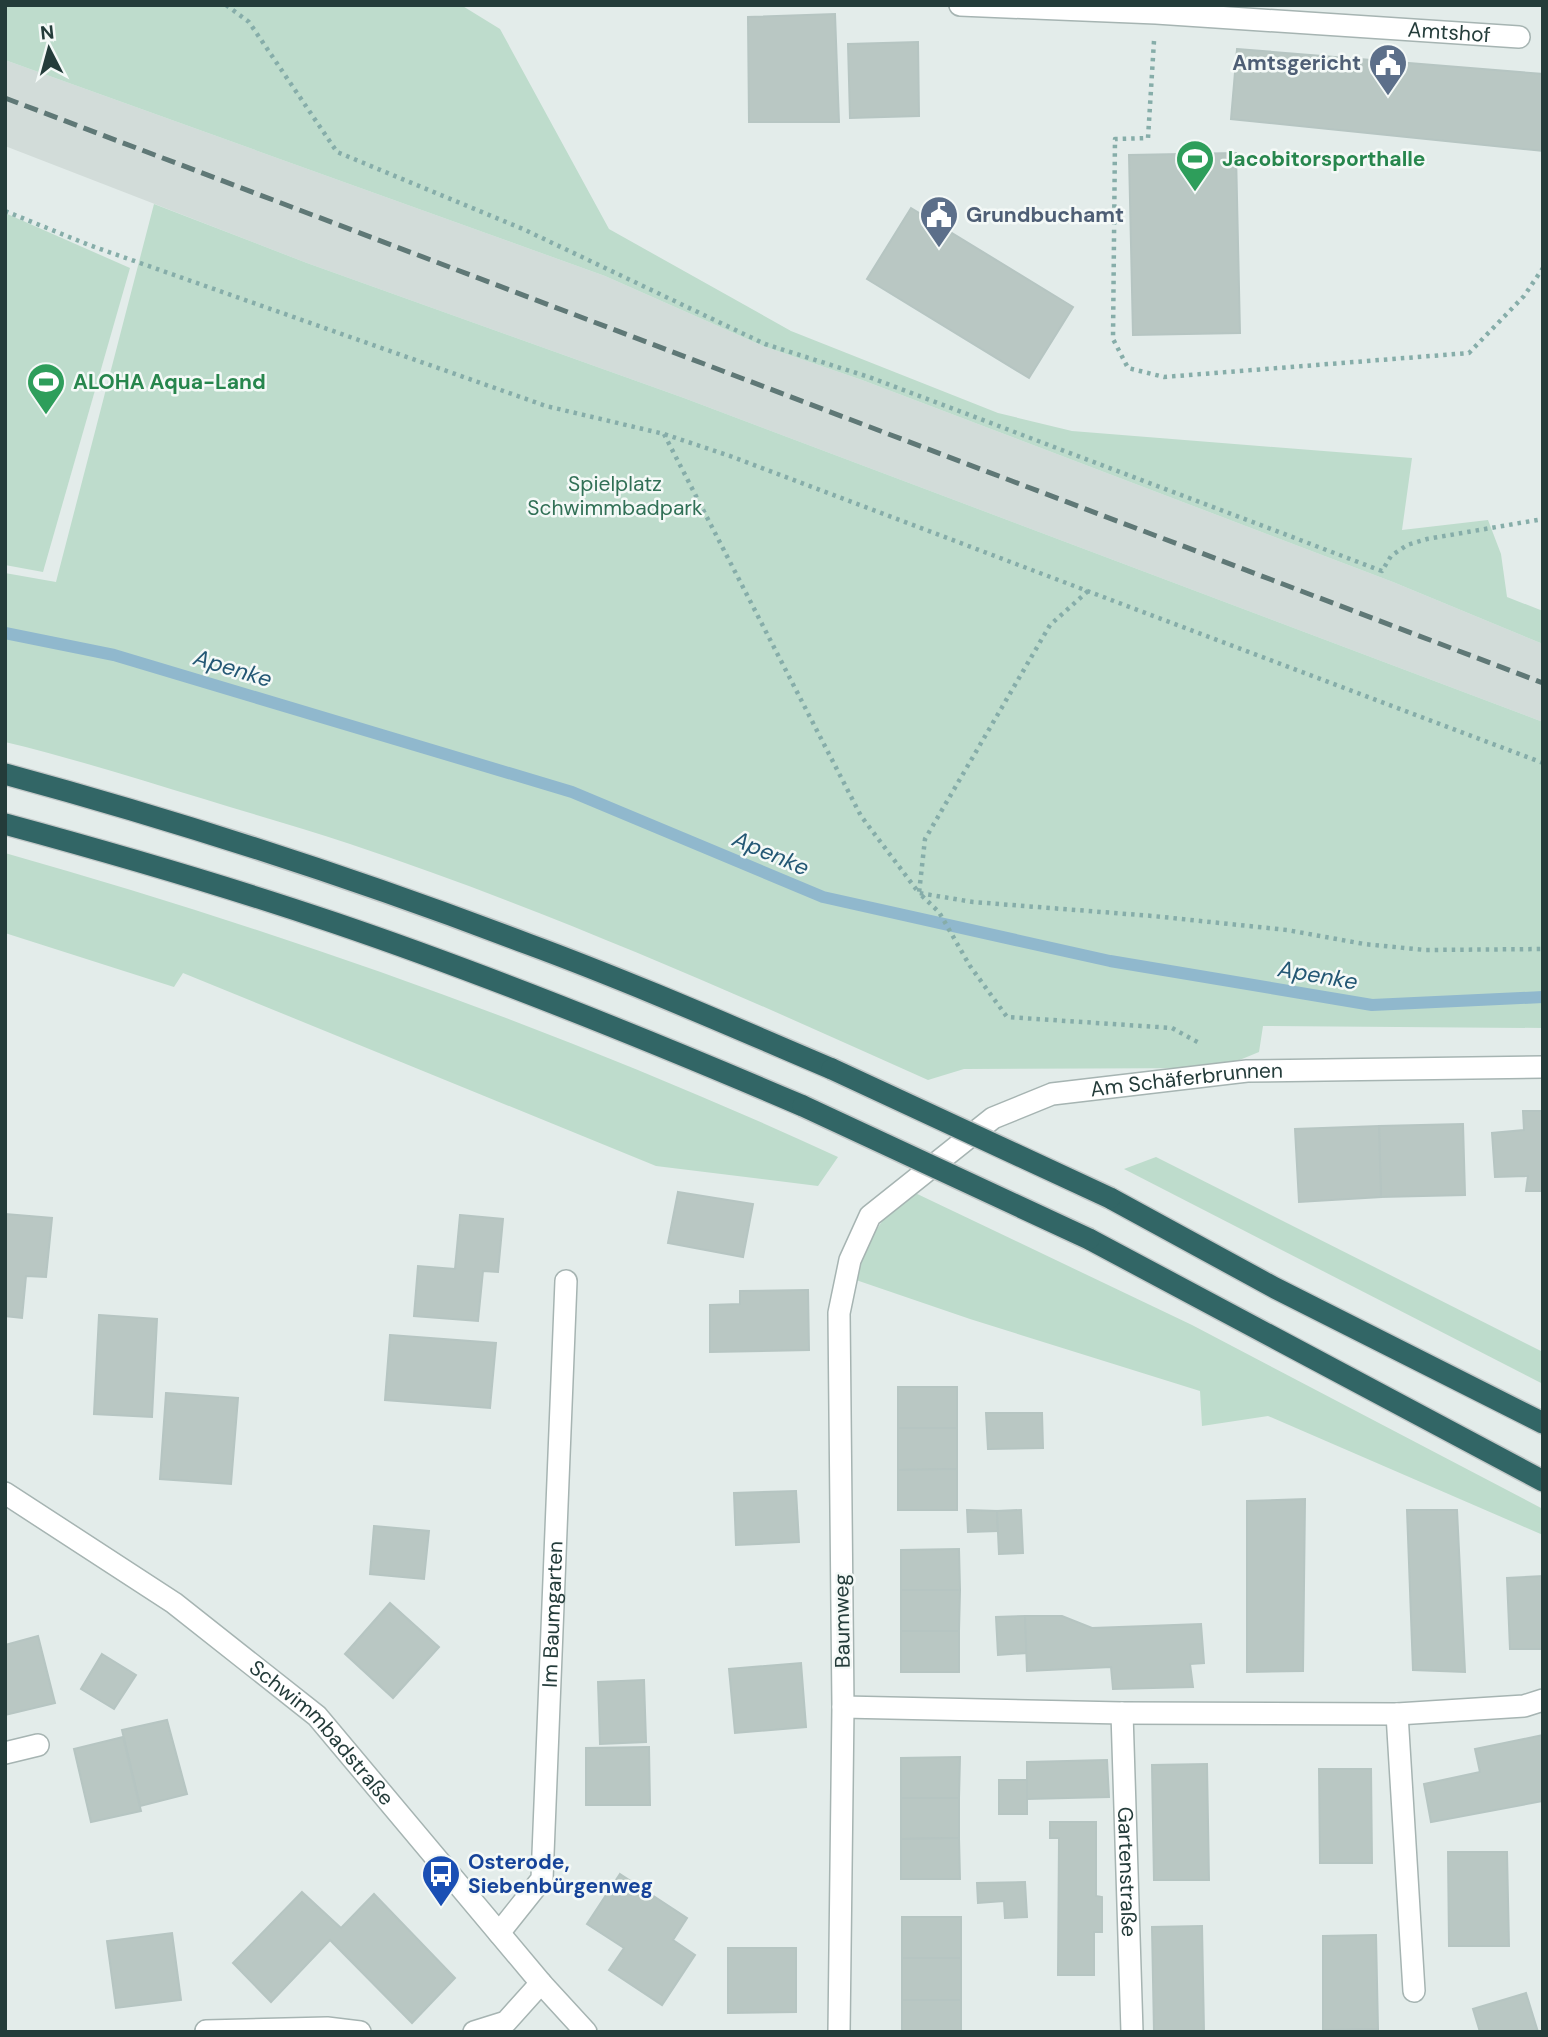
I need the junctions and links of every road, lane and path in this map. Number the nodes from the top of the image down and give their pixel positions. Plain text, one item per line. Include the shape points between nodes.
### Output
1 (226, 5) edge
2 (960, 5) edge
3 (1164, 10) edge
4 (1519, 37) dead end
5 (5, 211) edge
6 (1543, 268) edge
7 (664, 434) junction
8 (1543, 519) edge
9 (1088, 591) junction
10 (1543, 762) edge
11 (5, 774) edge
12 (5, 824) edge
13 (919, 893) junction
14 (1543, 949) edge
15 (1543, 1068) edge
16 (1247, 1071) junction
17 (870, 1216) joint
18 (566, 1281) dead end
19 (1543, 1423) edge
20 (1543, 1481) edge
21 (5, 1493) edge
22 (1543, 1700) edge
23 (844, 1707) junction
24 (1122, 1713) junction
25 (1397, 1714) junction
26 (38, 1745) dead end
27 (5, 1753) edge
28 (499, 1933) junction
29 (541, 1983) junction
30 (1414, 1991) dead end
31 (206, 2031) edge
32 (360, 2032) edge
33 (474, 2032) edge
34 (586, 2032) edge
35 (839, 2032) edge
36 (1132, 2032) edge

1 - 8 path via 249,22 337,152 536,235 765,344 869,377 1382,571 1391,556 1406,545
2 - 3 street, Amtshof
3 - 4 street, Amtshof
3 - 6 path via 1148,138 1115,139 1113,339 1128,368 1164,377 1469,353 1524,296
5 - 7 path via 89,245 546,406
7 - 9 path
7 - 13 path via 861,816
9 - 10 path
9 - 13 path via 1050,625 925,839
11 - 19 highway, bridge via 229,839 427,907 529,944 832,1069 1110,1198 1275,1288
12 - 20 highway, bridge via 162,867 333,922 561,1006 803,1105 1089,1239
13 - 14 path via 1273,929 1424,950
13 - 16 path via 939,912 1007,1017 1172,1028
15 - 16 street, Am Schäferbrunnen
16 - 17 street, Am Schäferbrunnen via 1052,1094 993,1118
17 - 23 street, Baumweg via 850,1260 839,1312
18 - 28 street, Im Baumgarten via 542,1879
21 - 28 street, Schwimmbadstraße via 174,1603 317,1716
22 - 25 street via 1524,1706
23 - 24 street
23 - 35 street, Baumweg
24 - 25 street
24 - 36 street, Gartenstraße
25 - 30 street
26 - 27 street
28 - 29 street, Schwimmbadstraße
29 - 33 street via 506,2022
29 - 34 street, Schwimmbadstraße
31 - 32 street via 327,2028

